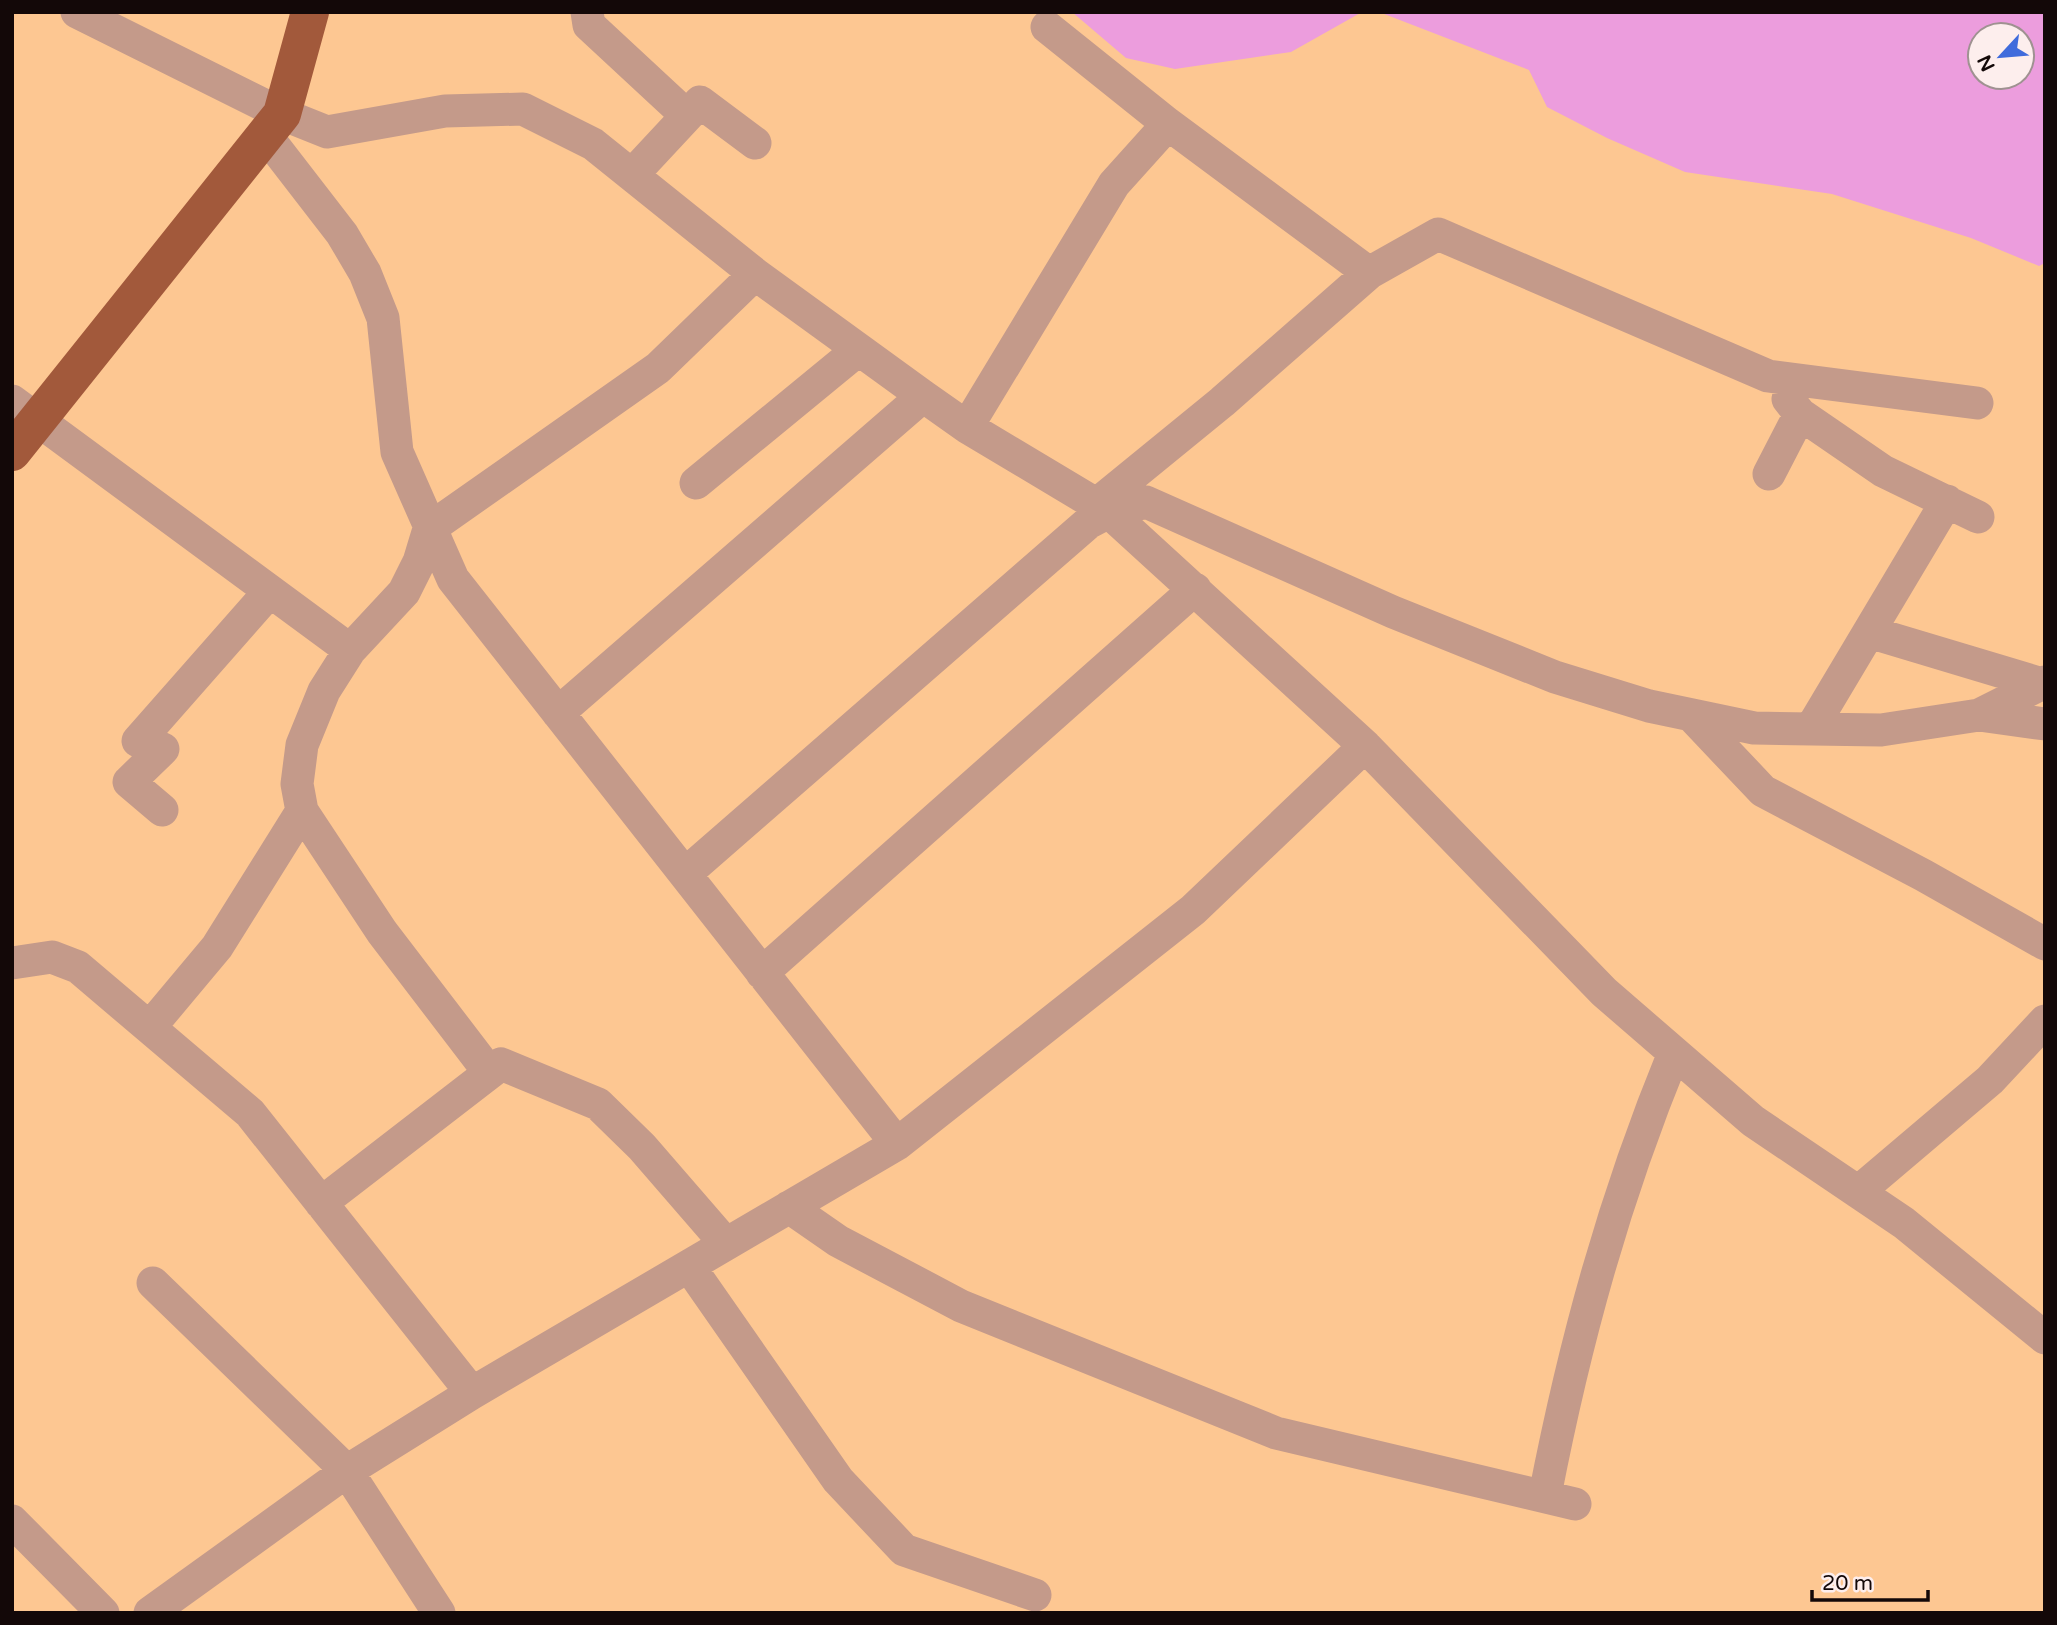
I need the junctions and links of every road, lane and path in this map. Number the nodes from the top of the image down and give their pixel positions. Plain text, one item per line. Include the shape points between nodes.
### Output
1 (77, 12) edge
2 (310, 12) edge
3 (587, 12) edge
4 (1047, 27) dead end
5 (686, 115) junction
6 (273, 124) junction
7 (1168, 124) junction
8 (755, 143) dead end
9 (632, 176) junction
10 (1369, 273) junction
11 (755, 274) junction
12 (858, 349) junction
13 (1768, 376) junction
14 (923, 396) junction
15 (1977, 402) dead end
16 (25, 411) edge
17 (1800, 414) junction
18 (967, 427) junction
19 (12, 452) edge
20 (1769, 474) dead end
21 (696, 484) dead end
22 (1947, 501) junction
23 (1103, 508) junction
24 (1978, 517) dead end
25 (429, 529) junction
26 (1195, 589) junction
27 (270, 590) junction
28 (1869, 632) junction
29 (351, 650) junction
30 (2043, 683) edge
31 (558, 713) junction
32 (1691, 715) junction
33 (1979, 715) junction
34 (2045, 724) edge
35 (1811, 729) junction
36 (1364, 746) junction
37 (162, 810) dead end
38 (302, 811) junction
39 (685, 874) junction
40 (2045, 944) edge
41 (12, 963) edge
42 (762, 973) junction
43 (2045, 1021) edge
44 (150, 1027) junction
45 (1674, 1053) junction
46 (489, 1072) junction
47 (897, 1144) junction
48 (1858, 1192) junction
49 (321, 1203) junction
50 (789, 1207) junction
51 (726, 1244) junction
52 (689, 1266) junction
53 (153, 1283) dead end
54 (2045, 1338) edge
55 (472, 1393) junction
56 (347, 1471) junction
57 (12, 1521) edge
58 (1035, 1595) dead end
59 (103, 1613) edge
60 (150, 1613) edge
61 (439, 1613) edge

1 - 6 street
2 - 6 main road
3 - 5 street via 589,25
4 - 7 street
5 - 8 street via 700,102
5 - 9 street
6 - 9 street via 327,132 445,111 523,109 593,144
6 - 16 main road via 241,167
6 - 25 street via 365,273 383,318 397,452
7 - 10 street
7 - 18 street via 1114,184
9 - 11 street
10 - 13 street via 1438,233
10 - 23 street
11 - 12 street
11 - 25 street via 658,368
12 - 14 street
12 - 21 street
13 - 15 street
13 - 17 street
14 - 18 street
14 - 31 street
16 - 19 main road
16 - 27 street
17 - 20 street
17 - 22 street via 1883,471
18 - 23 street
22 - 24 street
22 - 28 street
23 - 26 street
23 - 32 street via 1146,502 1393,612 1556,677
23 - 39 street
25 - 29 street via 404,592
25 - 31 street via 453,579
26 - 36 street
26 - 42 street
27 - 29 street
27 - 37 street via 138,741 163,749 129,782
28 - 30 street
28 - 35 street
29 - 38 street via 324,691 302,745 297,784
30 - 33 street
31 - 39 street
32 - 35 street via 1754,728
32 - 40 street via 1763,791
33 - 34 street
33 - 35 street via 1881,730
36 - 45 street via 1604,992
36 - 47 street via 1193,910
38 - 44 street via 217,947
38 - 46 street via 382,932
39 - 42 street
41 - 44 street via 52,957 79,967
42 - 47 street
43 - 48 street via 1990,1080
44 - 49 street via 250,1113
45 - 48 street via 1752,1121
45 - 50 street via 1638,1141 1567,1378 1560,1499 1276,1433 961,1306 838,1241
46 - 49 street
46 - 51 street via 501,1064 598,1104
47 - 50 street
48 - 54 street via 1904,1223
49 - 55 street
50 - 51 street
51 - 52 street
52 - 55 street
52 - 58 street via 838,1480 904,1550
53 - 56 street
55 - 56 street
56 - 60 street
56 - 61 street
57 - 59 street

